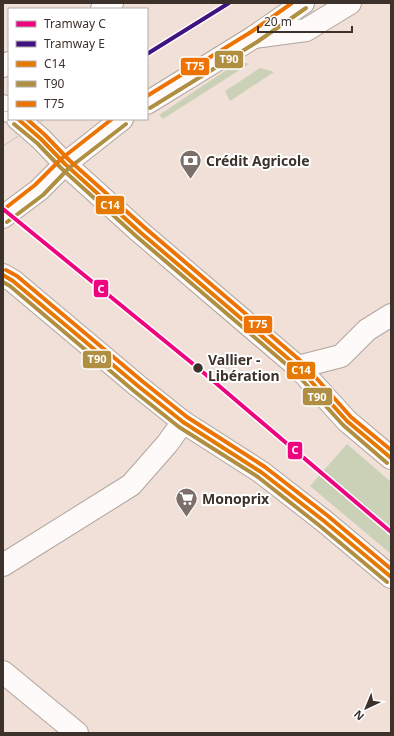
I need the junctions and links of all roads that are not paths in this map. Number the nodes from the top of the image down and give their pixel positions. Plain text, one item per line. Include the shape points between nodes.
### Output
1 (303, 3) edge
2 (350, 3) edge
3 (254, 37) junction
4 (148, 102) edge
5 (19, 120) edge
6 (121, 120) edge
7 (65, 164) junction
8 (3, 217) edge
9 (3, 275) edge
10 (391, 315) edge
11 (298, 367) junction
12 (182, 422) junction
13 (391, 458) edge
14 (3, 565) edge
15 (391, 577) edge
16 (3, 672) edge
17 (77, 733) edge

1 - 3 main road
2 - 3 main road via 306,30
3 - 4 main road
5 - 7 main road
6 - 7 main road
7 - 8 main road via 39,190
7 - 11 main road via 140,232
9 - 12 main road
10 - 11 main road via 367,330 341,356
11 - 13 main road via 347,421
12 - 14 main road via 167,444 131,485
12 - 15 main road via 262,472
16 - 17 main road

